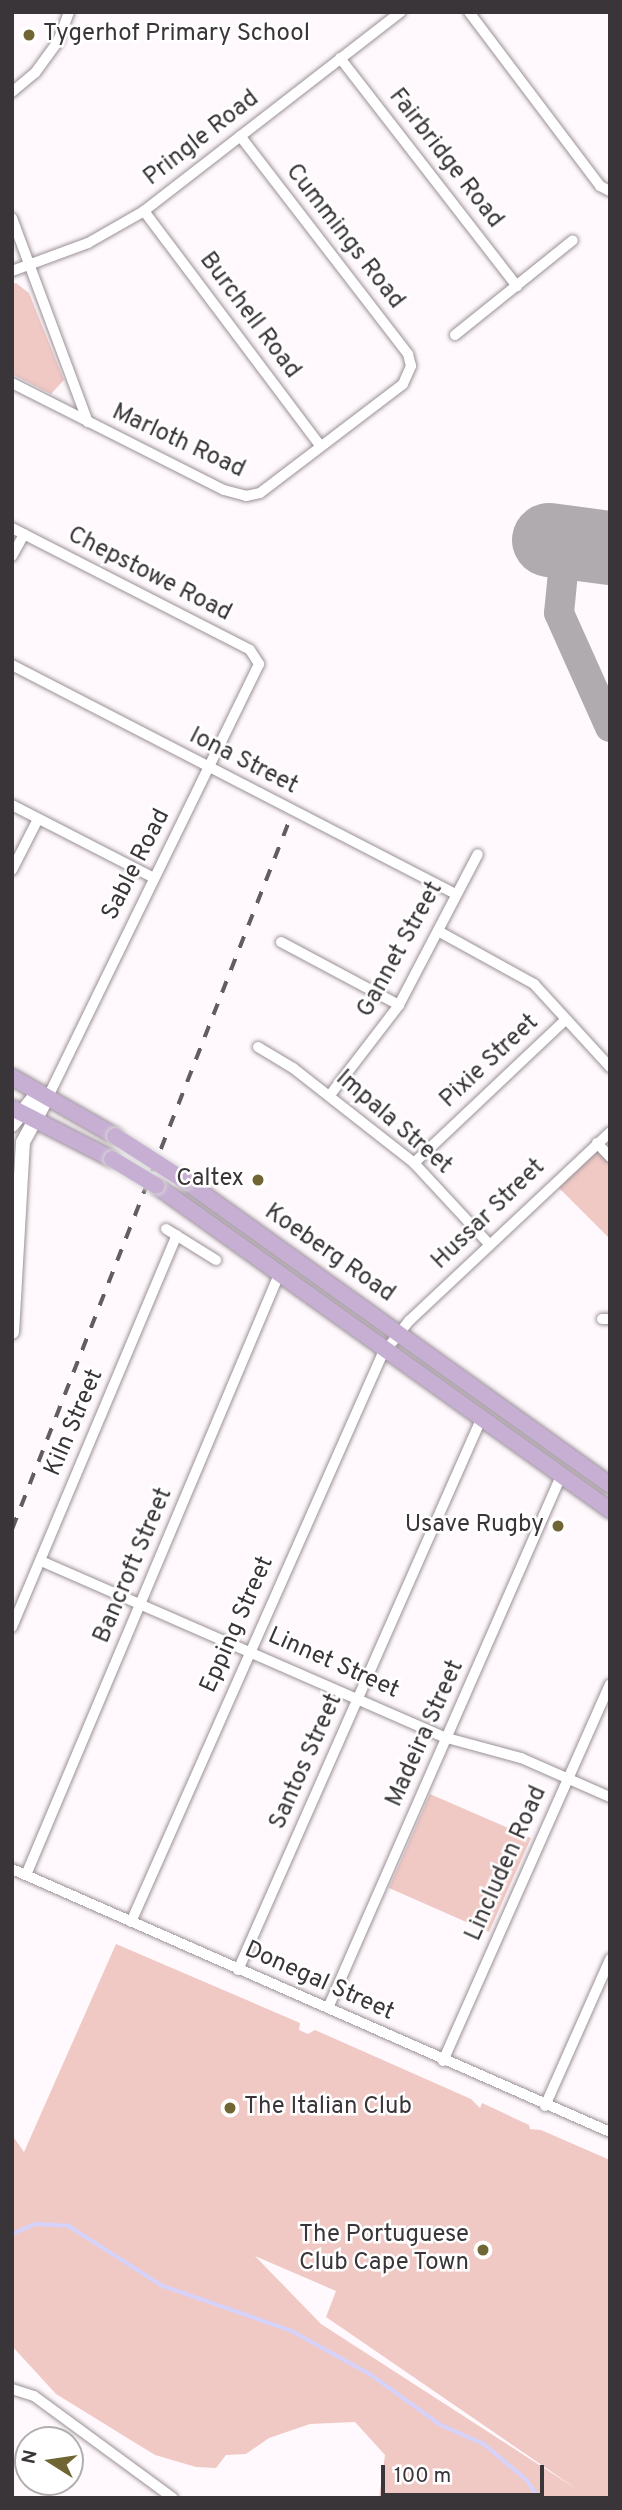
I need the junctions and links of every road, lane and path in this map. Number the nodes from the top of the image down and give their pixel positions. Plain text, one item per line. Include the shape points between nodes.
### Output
1 (69, 12) edge
2 (401, 12) edge
3 (469, 12) edge
4 (340, 58) junction
5 (12, 92) edge
6 (240, 136) junction
7 (610, 191) edge
8 (144, 211) junction
9 (12, 218) edge
10 (573, 240) dead end
11 (31, 266) junction
12 (12, 271) edge
13 (517, 286) junction
14 (455, 335) dead end
15 (411, 366) joint
16 (13, 384) edge
17 (88, 422) junction
18 (320, 445) junction
19 (12, 528) edge
20 (24, 534) junction
21 (12, 556) edge
22 (259, 664) joint
23 (12, 665) edge
24 (210, 768) junction
25 (12, 805) edge
26 (38, 819) junction
27 (478, 854) dead end
28 (12, 870) edge
29 (154, 878) junction
30 (456, 894) junction
31 (438, 931) junction
32 (281, 942) dead end
33 (399, 1005) junction
34 (565, 1020) junction
35 (258, 1047) dead end
36 (610, 1067) edge
37 (12, 1077) edge
38 (46, 1091) junction
39 (330, 1095) junction
40 (20, 1115) edge
41 (610, 1132) edge
42 (597, 1143) junction
43 (610, 1157) edge
44 (414, 1163) junction
45 (166, 1228) dead end
46 (177, 1235) junction
47 (489, 1244) junction
48 (216, 1259) dead end
49 (280, 1272) junction
50 (399, 1330) junction
51 (12, 1332) edge
52 (387, 1347) junction
53 (482, 1417) junction
54 (561, 1476) junction
55 (610, 1485) edge
56 (610, 1510) edge
57 (41, 1560) junction
58 (141, 1603) junction
59 (12, 1627) edge
60 (250, 1650) junction
61 (610, 1684) edge
62 (358, 1698) junction
63 (447, 1738) junction
64 (568, 1779) junction
65 (610, 1797) edge
66 (12, 1869) edge
67 (26, 1875) junction
68 (131, 1922) junction
69 (610, 1959) edge
70 (238, 1970) junction
71 (328, 2008) junction
72 (443, 2061) junction
73 (545, 2106) junction
74 (610, 2132) edge
75 (12, 2389) edge
76 (173, 2498) edge

1 - 5 street via 50,52 35,73
2 - 4 street, Pringle Road
3 - 7 street via 600,186
4 - 6 street, Pringle Road
4 - 13 street, Fairbridge Road
6 - 8 street, Pringle Road
6 - 15 street, Cummings Road via 403,347
8 - 11 street, Pringle Road via 112,232
8 - 18 street, Burchell Road
9 - 11 street
10 - 13 street
11 - 12 street, Pringle Road
11 - 17 street
13 - 14 street
15 - 18 street, Marloth Road via 403,384
16 - 17 street, Marloth Road
17 - 18 street, Marloth Road via 223,490 246,496 260,493
19 - 20 street, Chepstowe Road
20 - 21 street
20 - 22 street, Chepstowe Road via 250,650
22 - 24 street, Sable Road
23 - 24 street, Iona Street
24 - 29 street, Sable Road
24 - 30 street, Iona Street
25 - 26 street
26 - 28 street
26 - 29 street
27 - 30 street, Gannet Street
29 - 38 street, Sable Road
30 - 31 street, Gannet Street
31 - 33 street, Gannet Street
31 - 34 street via 517,971
32 - 33 street
33 - 39 street, Gannet Street
34 - 36 street
34 - 44 street, Pixie Street
35 - 39 street, Impala Street
37 - 38 main road, Koeberg Road
38 - 40 main road
38 - 50 main road, Koeberg Road, bridge
39 - 44 street, Impala Street
40 - 49 main road, Koeberg Road, bridge via 112,1158
40 - 51 main road via 24,1139
41 - 42 street, Hussar Street
42 - 43 street
42 - 47 street, Hussar Street
44 - 47 street, Impala Street
45 - 46 street
46 - 48 street
46 - 57 street, Kiln Street
47 - 50 street, Hussar Street
49 - 52 main road, Koeberg Road
49 - 58 street, Bancroft Street
50 - 52 street, Hussar Street
50 - 55 main road, Koeberg Road
52 - 53 main road, Koeberg Road
52 - 60 street, Epping Street
53 - 54 main road, Koeberg Road
53 - 62 street, Santos Street
54 - 56 main road, Koeberg Road
54 - 63 street, Madeira Street
57 - 58 street, Linnet Street
57 - 59 street, Kiln Street
58 - 60 street, Linnet Street
58 - 67 street, Bancroft Street
60 - 62 street, Linnet Street
60 - 68 street, Epping Street
61 - 64 street, Lincluden Road
62 - 63 street, Linnet Street
62 - 70 street, Santos Street
63 - 64 street, Linnet Street via 521,1758
63 - 71 street, Madeira Street
64 - 65 street, Linnet Street
64 - 72 street, Lincluden Road
66 - 67 street, Donegal Street
67 - 68 street, Donegal Street
68 - 70 street, Donegal Street
69 - 73 street
70 - 71 street, Donegal Street
71 - 72 street, Donegal Street
72 - 73 street, Donegal Street
73 - 74 street, Donegal Street
75 - 76 street via 34,2396

